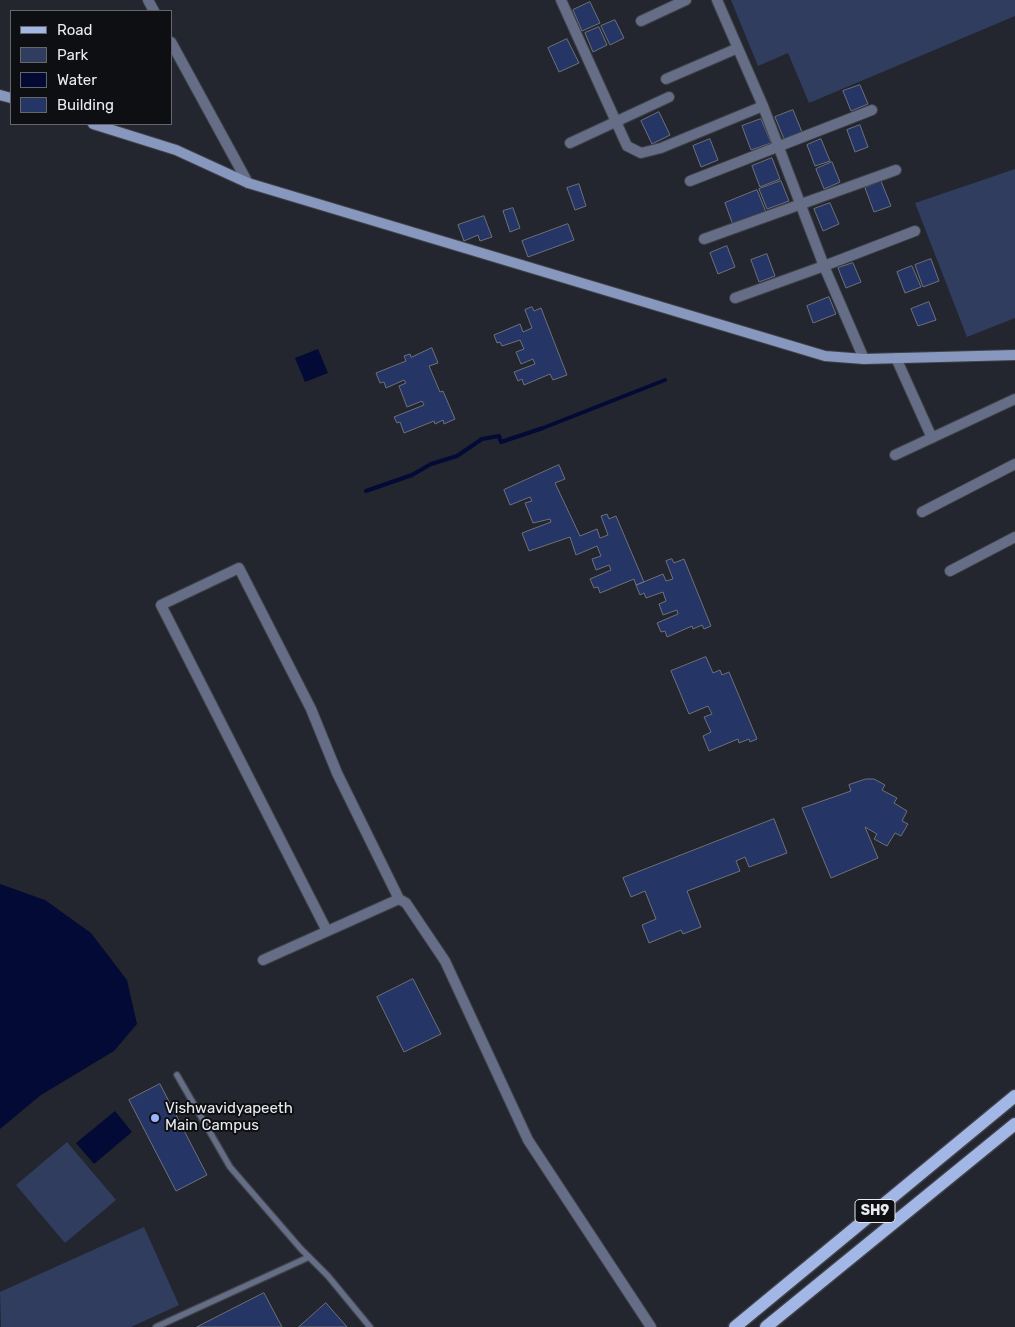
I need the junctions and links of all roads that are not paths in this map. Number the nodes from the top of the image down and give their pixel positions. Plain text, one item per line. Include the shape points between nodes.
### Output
1 (561, 0) edge
2 (686, 0) edge
3 (717, 0) edge
4 (641, 21) dead end
5 (172, 44) edge
6 (738, 48) junction
7 (666, 79) dead end
8 (669, 97) dead end
9 (763, 106) junction
10 (872, 110) dead end
11 (615, 122) junction
12 (96, 125) edge
13 (570, 143) dead end
14 (779, 147) junction
15 (896, 170) dead end
16 (690, 181) dead end
17 (248, 183) junction
18 (801, 204) junction
19 (915, 231) dead end
20 (704, 239) dead end
21 (824, 266) junction
22 (735, 298) dead end
23 (1015, 355) edge
24 (896, 358) junction
25 (864, 359) junction
26 (1015, 399) edge
27 (932, 438) junction
28 (895, 455) dead end
29 (1015, 464) edge
30 (922, 512) dead end
31 (1015, 537) edge
32 (950, 571) dead end
33 (399, 899) junction
34 (327, 931) junction
35 (263, 960) dead end
36 (177, 1075) dead end
37 (1015, 1096) edge
38 (1015, 1124) edge
39 (309, 1257) junction
40 (740, 1325) edge
41 (156, 1327) edge
42 (370, 1327) edge
43 (650, 1327) edge
44 (766, 1327) edge

1 - 11 street
2 - 4 street
3 - 6 street
5 - 17 street
6 - 7 street
6 - 9 street
8 - 11 street
9 - 11 street via 661,148 641,153 627,146
9 - 14 street
10 - 14 street
11 - 13 street
12 - 17 main road via 176,150
14 - 16 street
14 - 18 street
15 - 18 street
17 - 25 main road via 825,356
18 - 20 street
18 - 21 street
19 - 21 street
21 - 22 street
21 - 25 street
23 - 24 main road
24 - 25 main road
24 - 27 street
26 - 27 street
27 - 28 street
29 - 30 street
31 - 32 street
33 - 34 street
33 - 34 street via 337,773 311,709 239,568 161,605
33 - 43 street via 406,903 444,961 528,1140
34 - 35 street
36 - 39 lane via 230,1167
37 - 40 main road, SH9
38 - 44 main road, SH9
39 - 41 lane
39 - 42 lane

